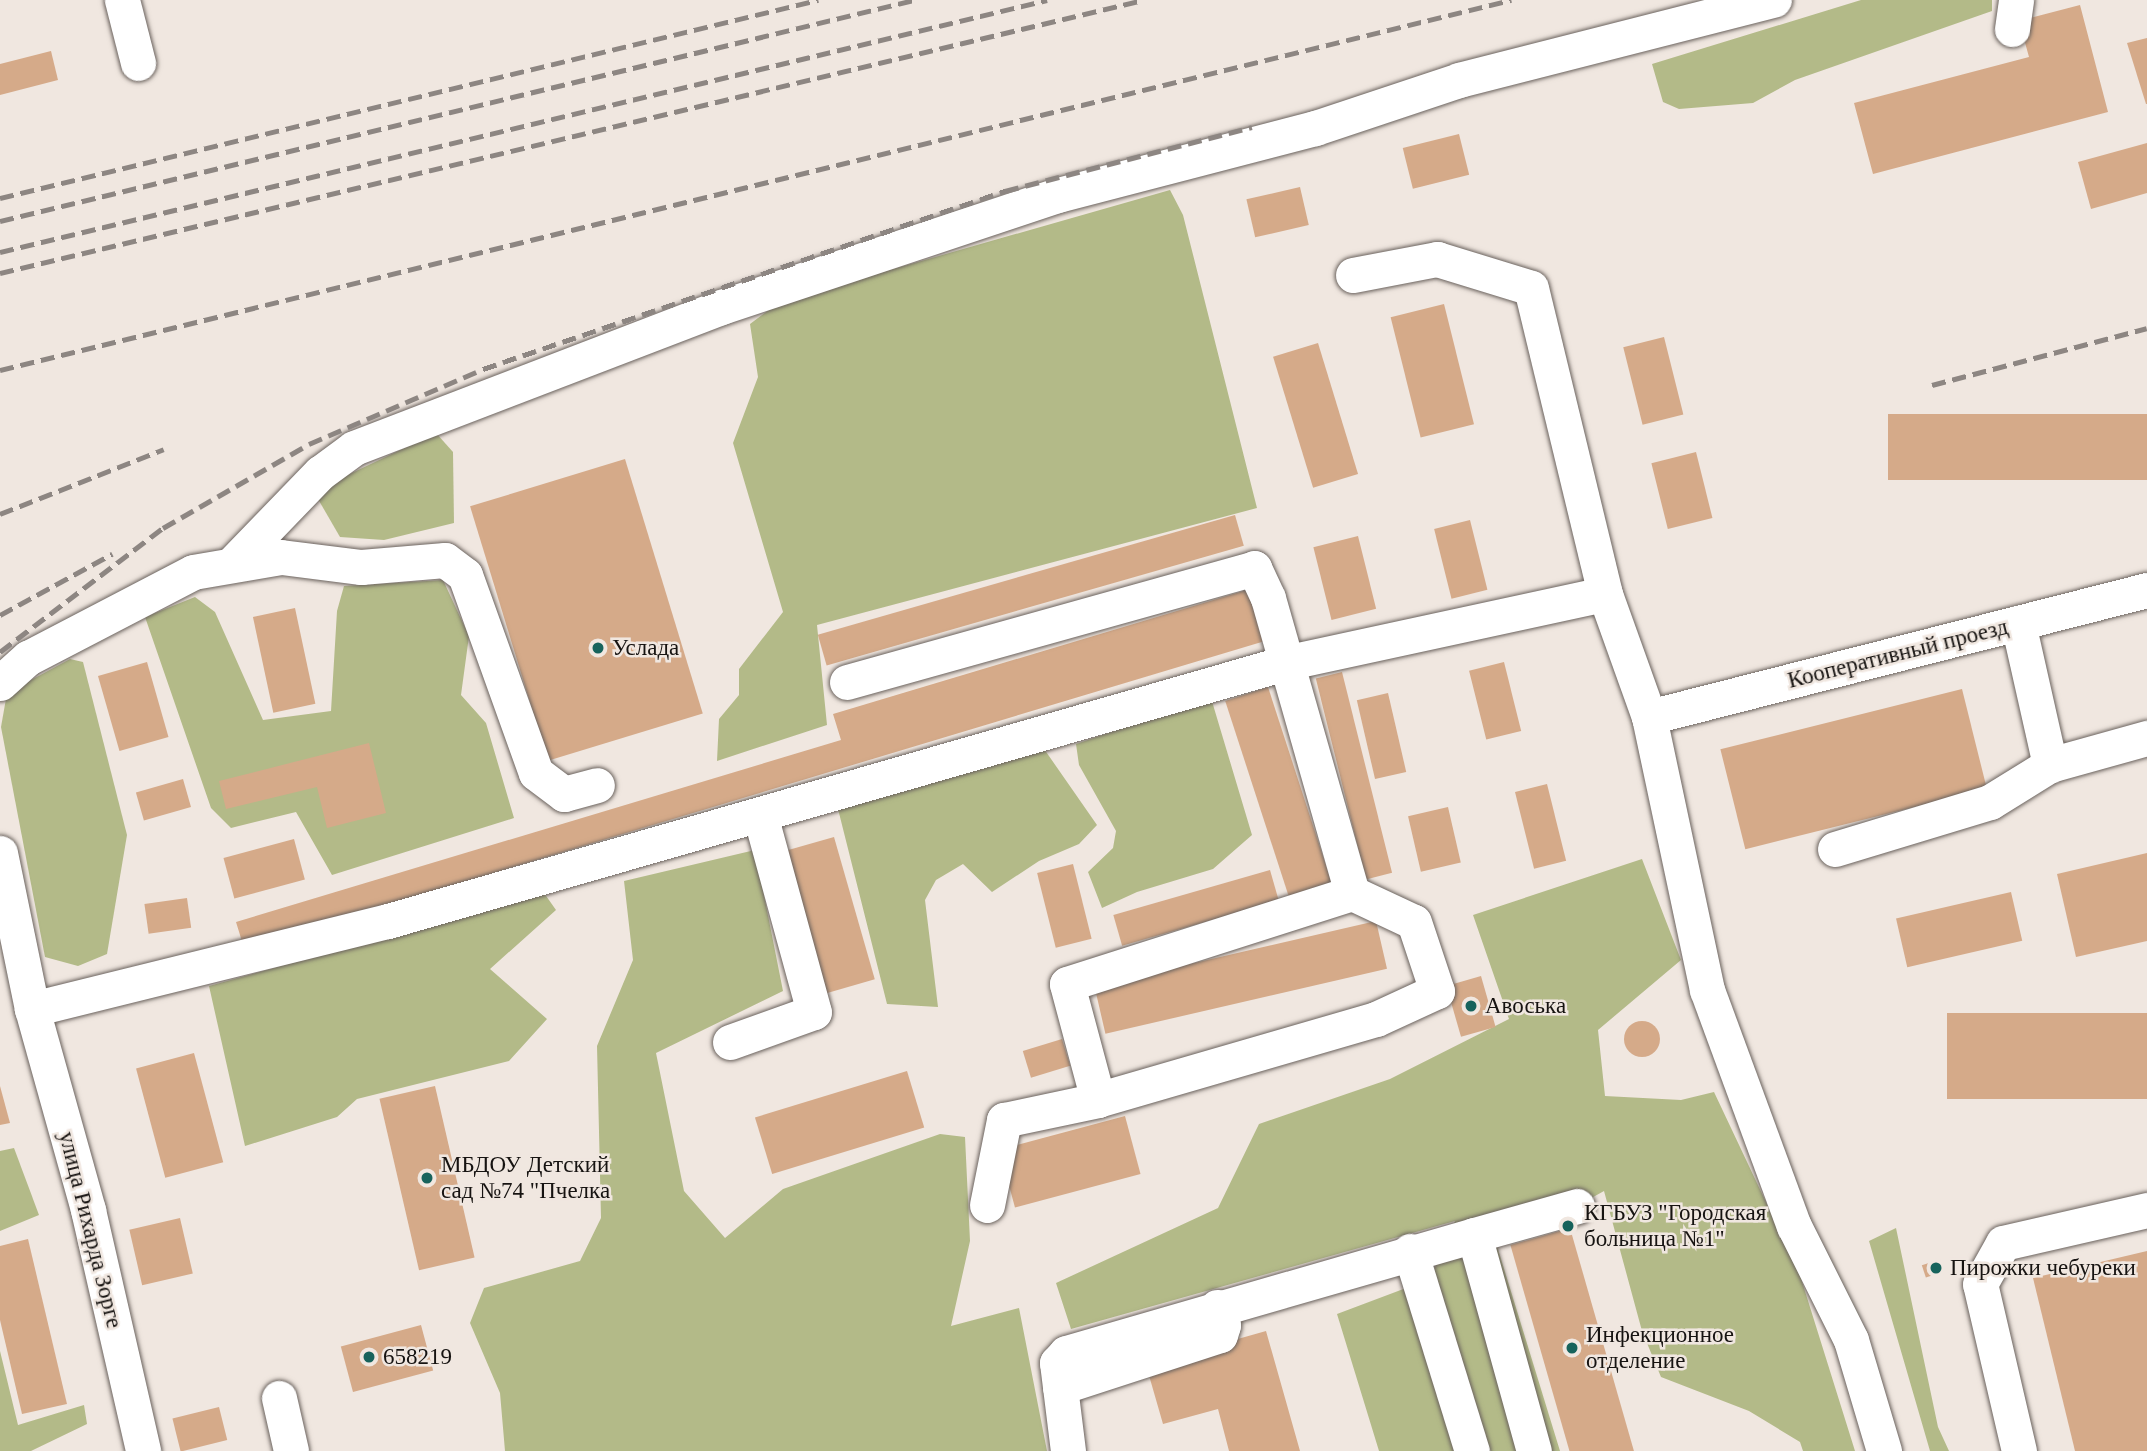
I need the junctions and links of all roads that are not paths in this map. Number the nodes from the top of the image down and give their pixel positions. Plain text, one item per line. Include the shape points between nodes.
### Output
1 (122, 0) edge
2 (1774, 0) edge
3 (138, 64) dead end
4 (1353, 275) dead end
5 (232, 564) junction
6 (2147, 590) edge
7 (1605, 594) junction
8 (2018, 624) junction
9 (1285, 663) junction
10 (847, 682) dead end
11 (0, 683) edge
12 (1649, 718) junction
13 (2147, 738) edge
14 (2050, 765) junction
15 (597, 785) dead end
16 (760, 814) junction
17 (1835, 849) dead end
18 (0, 853) edge
19 (1352, 893) junction
20 (33, 1009) junction
21 (730, 1042) dead end
22 (1098, 1100) junction
23 (987, 1205) dead end
24 (1577, 1206) dead end
25 (2147, 1210) edge
26 (1474, 1235) junction
27 (1410, 1251) junction
28 (279, 1398) dead end
29 (144, 1451) edge
30 (291, 1451) edge
31 (1068, 1451) edge
32 (1472, 1451) edge
33 (1534, 1451) edge
34 (1884, 1451) edge
35 (2019, 1451) edge

1 - 3 street
2 - 5 street via 1459,80 1315,128 1058,195 721,307 354,448 320,473
4 - 7 street via 1437,259 1531,288
5 - 11 street via 193,572 28,658
5 - 15 street via 281,557 361,567 445,560 465,575 536,773 564,794
6 - 8 street, Кооперативный проезд
7 - 9 street
7 - 12 street
8 - 12 street, Кооперативный проезд
8 - 14 street
9 - 10 street via 1268,598 1254,568
9 - 16 street
9 - 19 street
12 - 34 street via 1707,990 1794,1226 1852,1340
13 - 14 street
14 - 17 street via 1990,803
16 - 20 street via 388,921
16 - 21 street via 814,1013
18 - 20 street, улица Рихарда Зорге
19 - 22 street via 1067,984
19 - 22 street via 1414,922 1437,991 1376,1019
20 - 29 street, улица Рихарда Зорге via 88,1210
22 - 23 street via 1004,1120
24 - 26 street
25 - 35 street via 2003,1243 1980,1284
26 - 27 street
26 - 33 street
27 - 31 street via 1066,1353 1057,1363
27 - 32 street
28 - 30 street

